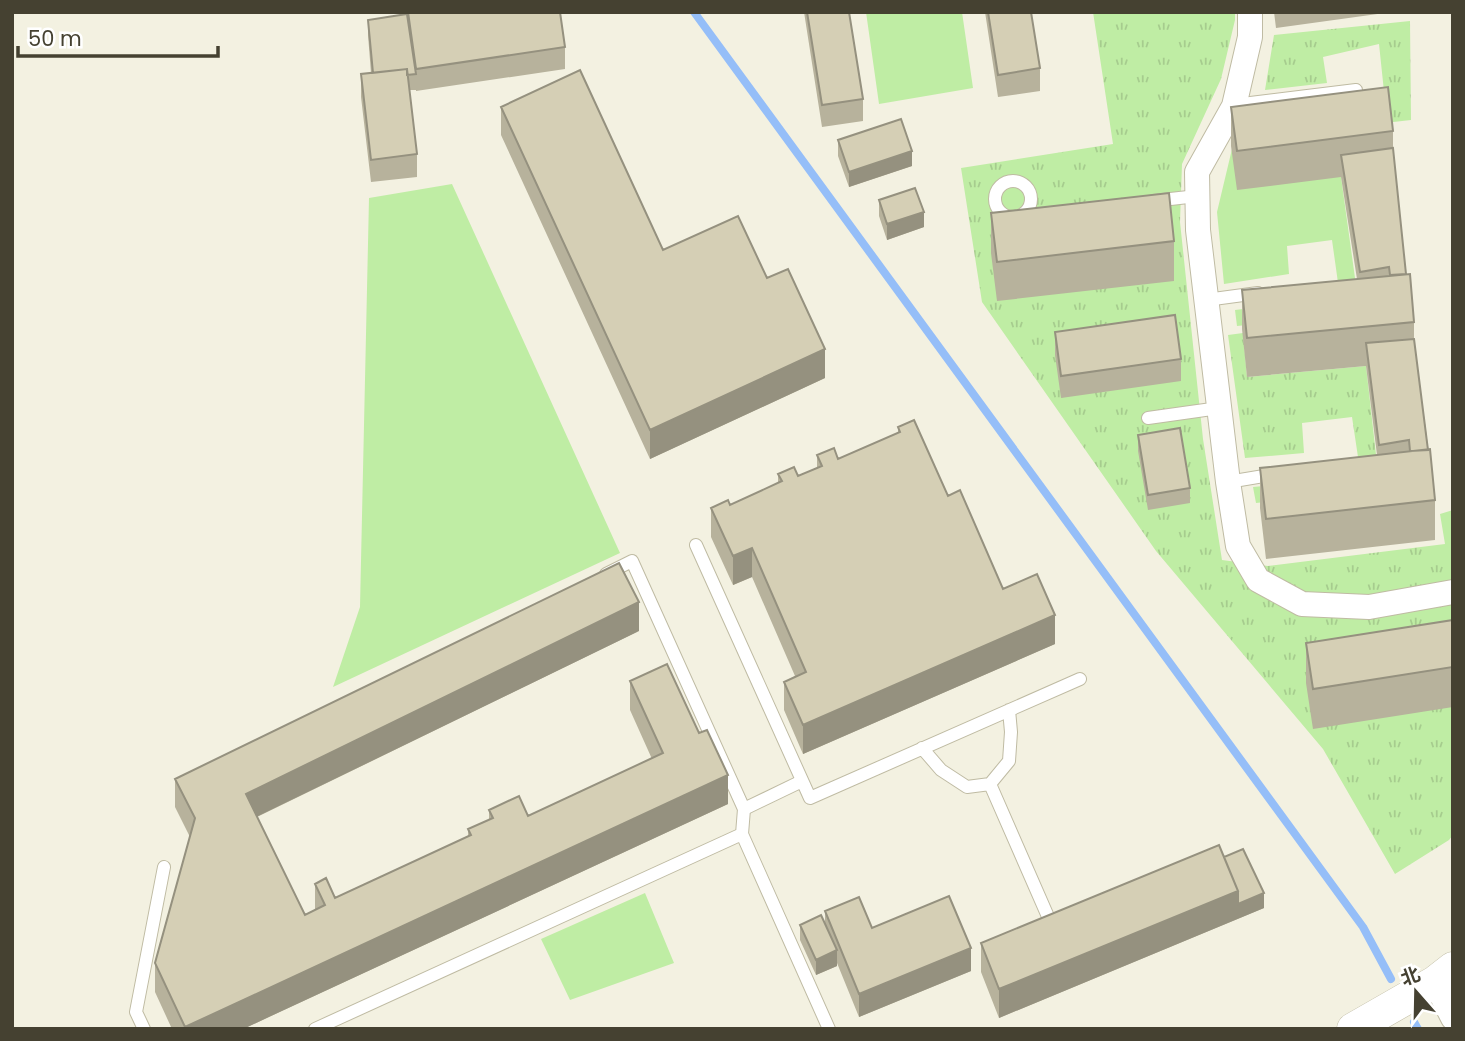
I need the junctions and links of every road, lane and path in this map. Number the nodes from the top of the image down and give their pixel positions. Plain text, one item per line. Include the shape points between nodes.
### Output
1 (1250, 12) edge
2 (1356, 90) edge
3 (1234, 105) junction
4 (1197, 196) junction
5 (1142, 202) edge
6 (1046, 214) edge
7 (1018, 217) edge
8 (1273, 291) edge
9 (1206, 300) junction
10 (1219, 408) junction
11 (1148, 418) dead end
12 (1291, 471) edge
13 (1228, 482) junction
14 (696, 545) dead end
15 (595, 579) edge
16 (1453, 592) edge
17 (1080, 679) dead end
18 (1009, 710) junction
19 (922, 748) junction
20 (802, 781) junction
21 (990, 784) junction
22 (744, 809) junction
23 (743, 834) junction
24 (163, 867) dead end
25 (1053, 928) edge
26 (1444, 975) edge
27 (1453, 1018) edge
28 (1369, 1025) edge
29 (144, 1029) edge
30 (315, 1029) edge
31 (829, 1029) edge

1 - 3 street via 1250,37
2 - 3 lane
3 - 4 street via 1197,172
4 - 5 lane
4 - 9 street
6 - 7 lane
8 - 9 lane
9 - 10 street
10 - 11 lane
10 - 13 street
12 - 13 lane
13 - 16 street via 1238,545 1258,580 1302,604 1369,607
14 - 20 lane
15 - 22 lane via 632,561
17 - 18 lane
18 - 19 lane
18 - 21 lane via 1009,761
19 - 20 lane via 810,798
19 - 21 lane via 941,770 967,787
20 - 22 lane
21 - 25 lane
22 - 23 lane
23 - 30 lane
23 - 31 lane
24 - 29 lane via 136,1012
26 - 27 street
26 - 28 street

